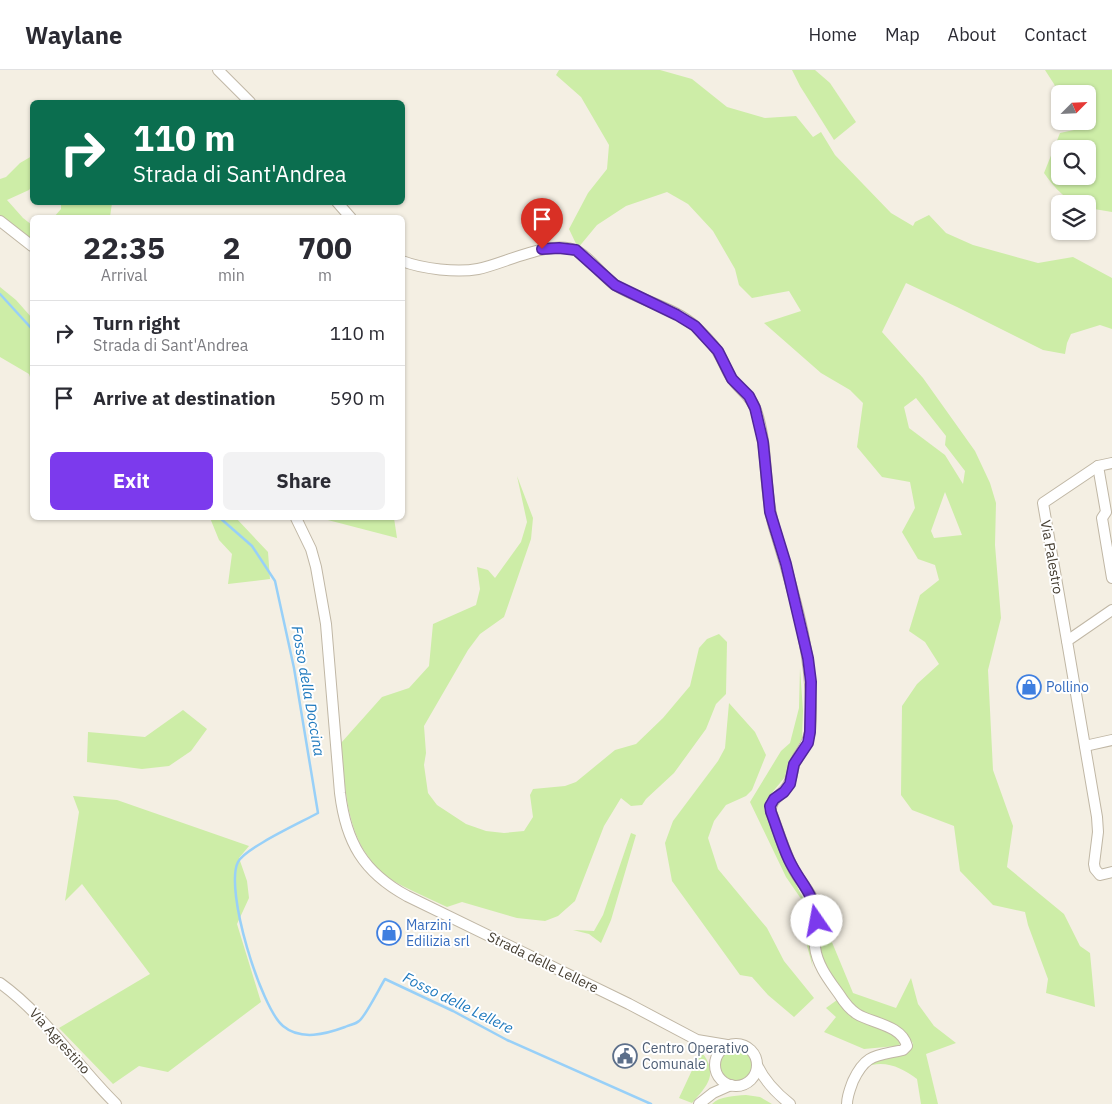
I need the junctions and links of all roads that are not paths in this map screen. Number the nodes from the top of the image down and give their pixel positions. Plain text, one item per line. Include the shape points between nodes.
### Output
1 (218, 70) edge
2 (248, 100) edge
3 (340, 205) edge
4 (349, 215) edge
5 (0, 221) edge
6 (30, 244) edge
7 (405, 262) edge
8 (1112, 463) edge
9 (1098, 466) junction
10 (1109, 512) edge
11 (297, 520) edge
12 (1111, 571) edge
13 (1112, 610) edge
14 (1067, 641) junction
15 (1112, 740) edge
16 (1085, 746) junction
17 (1112, 872) edge
18 (0, 983) edge
19 (697, 1040) junction
20 (727, 1045) junction
21 (757, 1065) junction
22 (716, 1069) junction
23 (731, 1085) junction
24 (744, 1085) junction
25 (776, 1093) junction
26 (702, 1101) edge
27 (116, 1104) edge
28 (790, 1104) edge
29 (847, 1104) edge

1 - 2 street
3 - 4 street
5 - 6 street
7 - 29 street via 437,269 476,269 542,249 576,250 615,285 695,326 718,351 732,379 749,396 759,421 770,512 786,564 811,682 808,743 794,764 790,784 770,806 771,812 796,874 816,907 815,948 824,973 853,1011 894,1031 906,1044 904,1050 880,1054 862,1064 849,1090
8 - 9 street
9 - 10 street
9 - 14 street, Via Palestro via 1043,503
10 - 12 street via 1102,518
11 - 19 street, Strada delle Lellere via 318,577 326,624 346,830 362,859 376,875 400,892
13 - 14 street
14 - 16 street, Via Palestro
15 - 16 street
16 - 17 street, Via Palestro via 1098,824 1094,867 1097,874
18 - 27 street, Via Agrestino via 39,1016
19 - 20 street, Strada delle Lellere
19 - 22 street, Strada delle Lellere via 710,1053
20 - 21 street via 747,1047 753,1052
20 - 22 street via 718,1053
21 - 24 street via 753,1077
21 - 25 street
22 - 23 street via 725,1083
22 - 26 street via 712,1086
23 - 24 street
23 - 26 street
24 - 25 street
25 - 28 street

